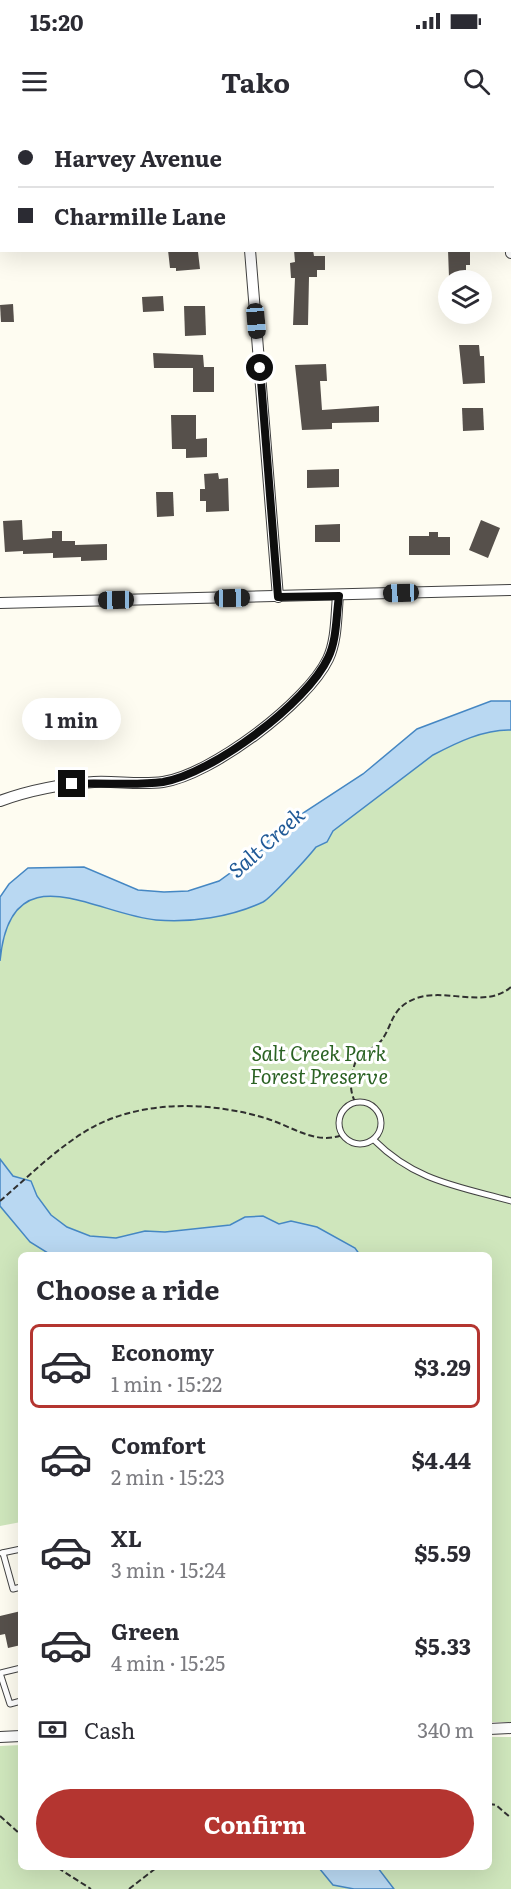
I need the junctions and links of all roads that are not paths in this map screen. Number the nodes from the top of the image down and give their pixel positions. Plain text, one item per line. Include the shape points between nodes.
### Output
1 (250, 252) edge
2 (511, 590) edge
3 (339, 596) junction
4 (278, 597) junction
5 (0, 603) edge
6 (0, 801) edge
7 (374, 1140) junction
8 (511, 1201) edge
9 (18, 1550) edge
10 (2, 1553) edge
11 (18, 1588) edge
12 (18, 1669) edge
13 (18, 1702) edge
14 (511, 1728) edge
15 (492, 1729) edge
16 (18, 1736) edge
17 (0, 1737) edge

1 - 4 street
2 - 3 street
3 - 4 street
3 - 6 street via 333,643 311,684 272,720 214,763 164,782 72,784
4 - 5 street
7 - 7 lane via 379,1132 378,1114 369,1102 355,1102 341,1113 342,1135 353,1144
7 - 8 lane via 392,1158 416,1173
9 - 10 lane
10 - 11 lane via 13,1589
12 - 13 lane via 0,1673 10,1704
14 - 15 street
16 - 17 street

